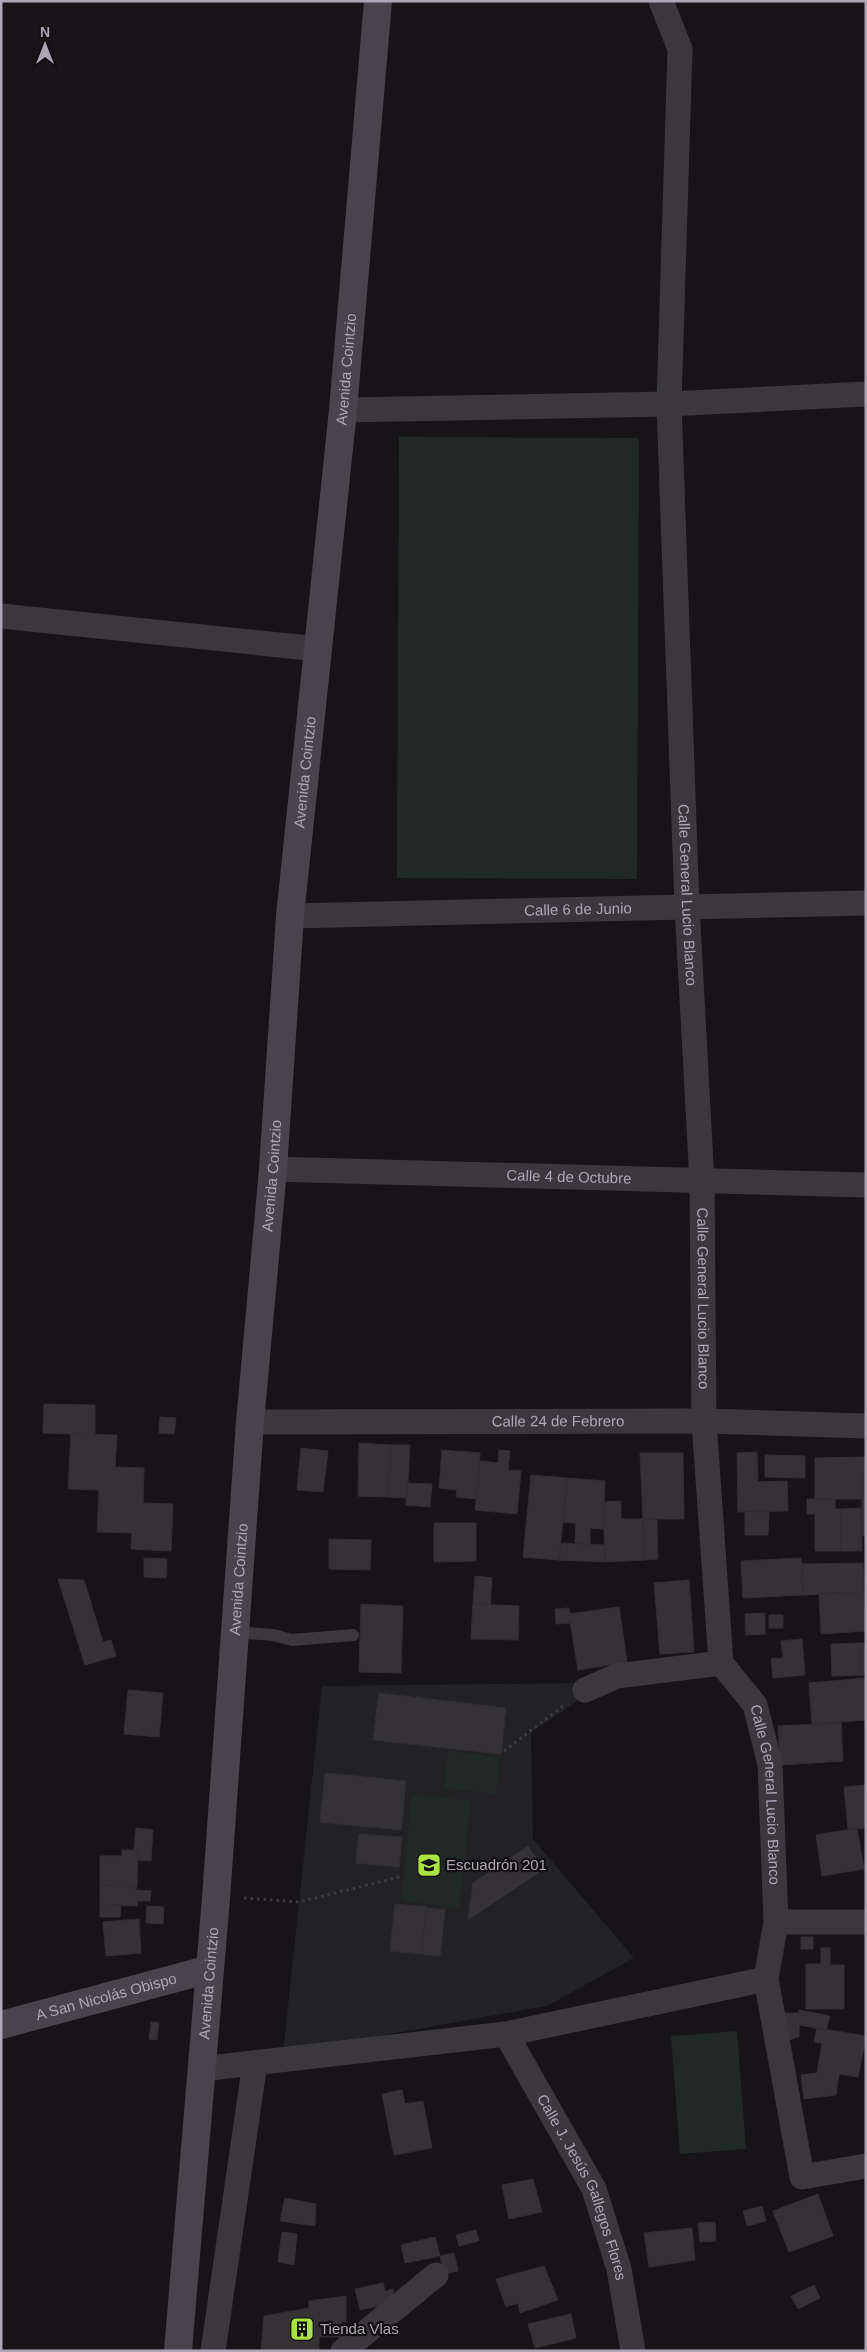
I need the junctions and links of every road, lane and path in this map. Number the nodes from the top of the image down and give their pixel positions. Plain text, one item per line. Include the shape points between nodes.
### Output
1 (378, 1) edge
2 (661, 1) edge
3 (866, 394) edge
4 (669, 404) junction
5 (342, 410) junction
6 (1, 616) edge
7 (318, 649) junction
8 (866, 903) edge
9 (687, 906) junction
10 (290, 916) junction
11 (273, 1169) junction
12 (702, 1182) junction
13 (866, 1185) edge
14 (704, 1421) junction
15 (250, 1422) junction
16 (866, 1426) edge
17 (235, 1632) junction
18 (353, 1635) dead end
19 (722, 1663) junction
20 (585, 1690) joint
21 (504, 1751) dead end
22 (400, 1877) dead end
23 (216, 1898) junction
24 (776, 1922) junction
25 (866, 1922) edge
26 (210, 1969) junction
27 (766, 1980) junction
28 (1, 2025) edge
29 (506, 2034) junction
30 (255, 2063) junction
31 (201, 2070) junction
32 (866, 2166) edge
33 (436, 2275) dead end
34 (181, 2350) edge
35 (213, 2351) edge
36 (343, 2351) edge
37 (633, 2351) edge

1 - 5 main road, Avenida Cointzio
2 - 4 street, Calle General Lucio Blanco via 680,49
3 - 4 street
4 - 5 street
4 - 9 street, Calle General Lucio Blanco
5 - 7 main road, Avenida Cointzio
6 - 7 street
7 - 10 main road, Avenida Cointzio
8 - 9 street, Calle 6 de Junio
9 - 10 street, Calle 6 de Junio
9 - 12 street, Calle General Lucio Blanco
10 - 11 main road, Avenida Cointzio
11 - 12 street, Calle 4 de Octubre
11 - 15 main road, Avenida Cointzio
12 - 13 street, Calle 4 de Octubre
12 - 14 street, Calle General Lucio Blanco
14 - 15 street, Calle 24 de Febrero
14 - 16 street, Calle 24 de Febrero
14 - 19 street, Calle General Lucio Blanco
15 - 17 main road, Avenida Cointzio
17 - 18 lane via 292,1640
17 - 23 main road, Avenida Cointzio
19 - 20 street via 617,1676
19 - 24 street, Calle General Lucio Blanco via 756,1705 770,1764
20 - 21 path
22 - 23 path via 299,1902
23 - 26 main road, Avenida Cointzio
24 - 25 street
24 - 27 street, Calle General Lucio Blanco
26 - 28 main road, A San Nicolás Obispo
26 - 31 main road, Avenida Cointzio
27 - 29 street
27 - 32 street, Calle General Lucio Blanco via 802,2177
29 - 30 street
29 - 37 street, Calle J. Jesús Gallegos Flores via 594,2189 619,2270
30 - 31 street
30 - 35 street
31 - 34 main road, Avenida Cointzio
33 - 36 street

